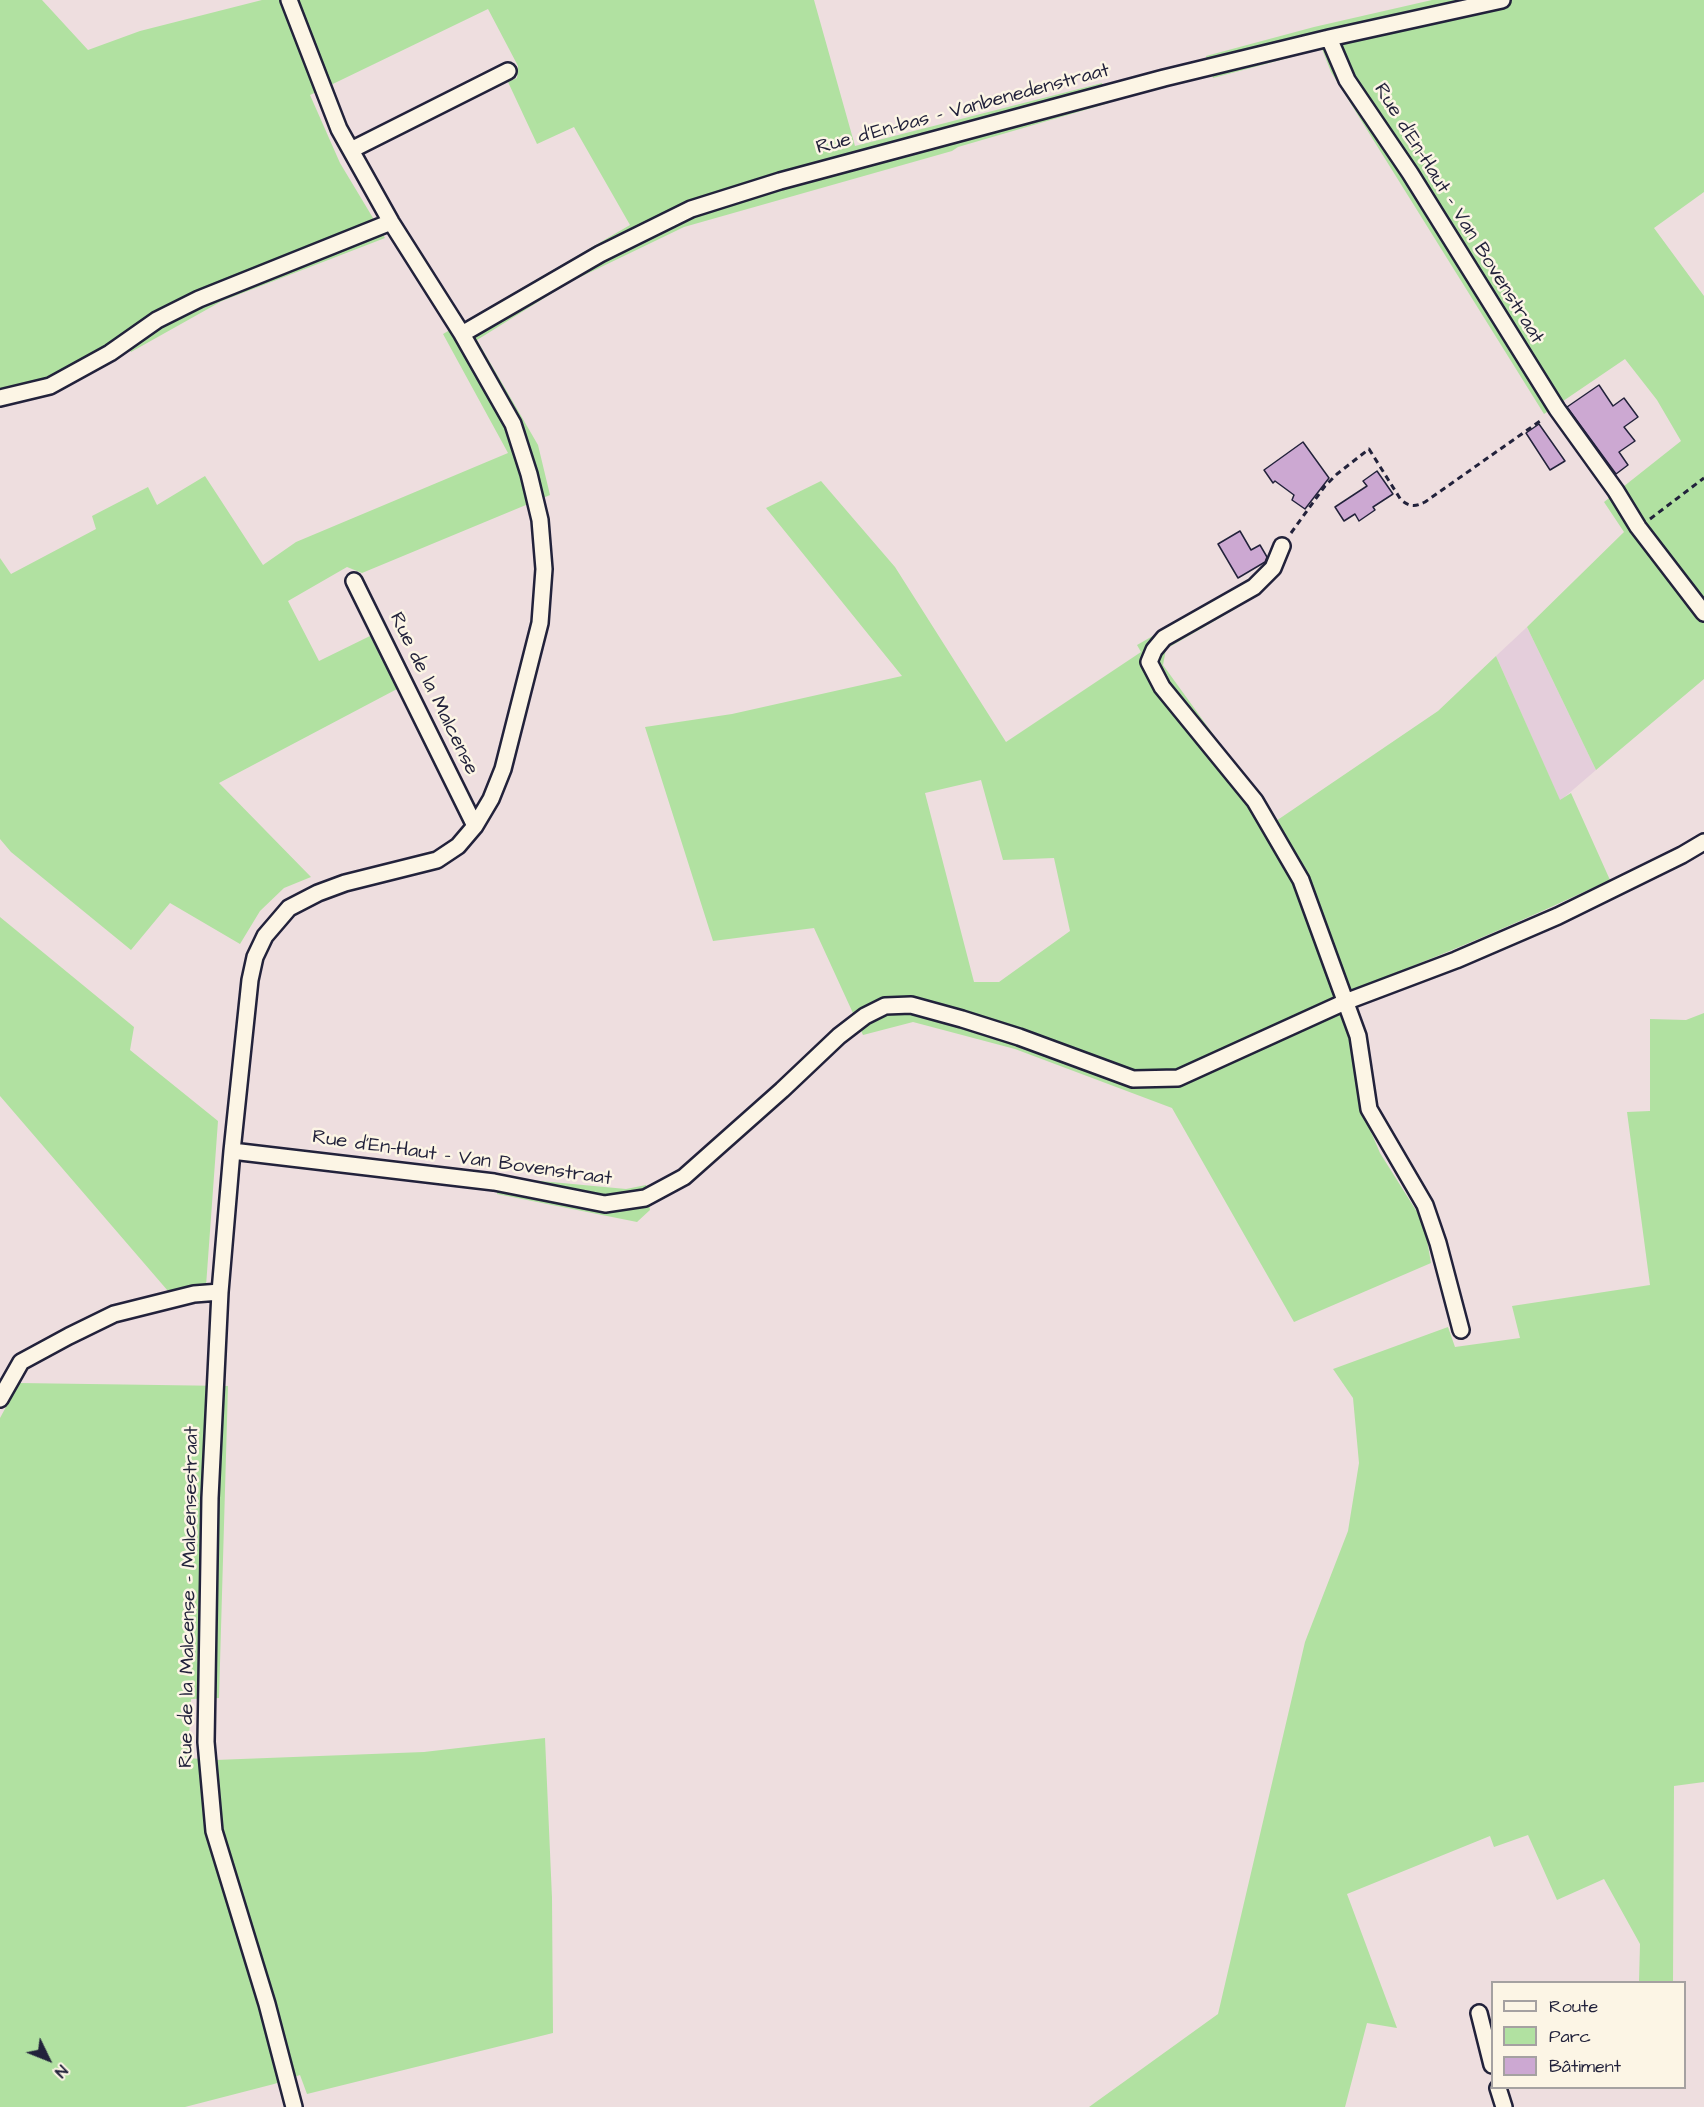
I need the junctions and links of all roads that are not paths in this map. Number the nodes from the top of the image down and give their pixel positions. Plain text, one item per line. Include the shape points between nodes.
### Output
1 (289, 0) edge
2 (1502, 0) edge
3 (1329, 38) junction
4 (508, 71) dead end
5 (351, 150) junction
6 (391, 222) junction
7 (462, 334) junction
8 (0, 398) edge
9 (1282, 546) road end
10 (354, 581) dead end
11 (1704, 613) edge
12 (475, 826) junction
13 (1704, 842) edge
14 (1345, 1002) junction
15 (232, 1151) junction
16 (220, 1292) junction
17 (1461, 1330) dead end
18 (0, 1399) edge
19 (1479, 2013) dead end
20 (1491, 2061) edge
21 (1498, 2089) edge
22 (294, 2107) edge
23 (1504, 2107) edge

1 - 5 street, Rue de la Malcense - Malcensestraat via 339,129
2 - 3 street, Rue d'En-bas - Vanbenedenstraat
3 - 7 street, Rue d'En-bas - Vanbenedenstraat via 1164,78 780,181 691,209 600,254
3 - 11 street, Rue d'En-Haut - Van Bovenstraat via 1347,80 1410,173 1557,409 1638,527
4 - 5 street
5 - 6 street, Rue de la Malcense - Malcensestraat
6 - 7 street, Rue de la Malcense - Malcensestraat
6 - 8 street via 199,299 157,320 110,353 50,386
7 - 12 street, Rue de la Malcense - Malcensestraat via 513,424 540,520 544,569 540,623 503,769
9 - 14 street via 1273,568 1254,587 1164,638 1149,662 1162,687 1255,801 1284,851 1300,880
10 - 12 street, Rue de la Malcense
12 - 15 street, Rue de la Malcense - Malcensestraat via 458,846 437,860 318,892 289,908 265,936 250,980
13 - 14 street, Rue d'En-Haut - Van Bovenstraat via 1558,916
14 - 15 street, Rue d'En-Haut - Van Bovenstraat via 1178,1078 1133,1079 1019,1037 911,1005 885,1006 839,1036 684,1177 645,1198 605,1204 494,1182
14 - 17 street via 1358,1036 1369,1109 1425,1205
15 - 16 street, Rue de la Malcense - Malcensestraat
16 - 18 street via 194,1294 114,1314 21,1362
16 - 22 street, Rue de la Malcense - Malcensestraat via 210,1498 206,1742 214,1831
19 - 20 street
21 - 23 street

